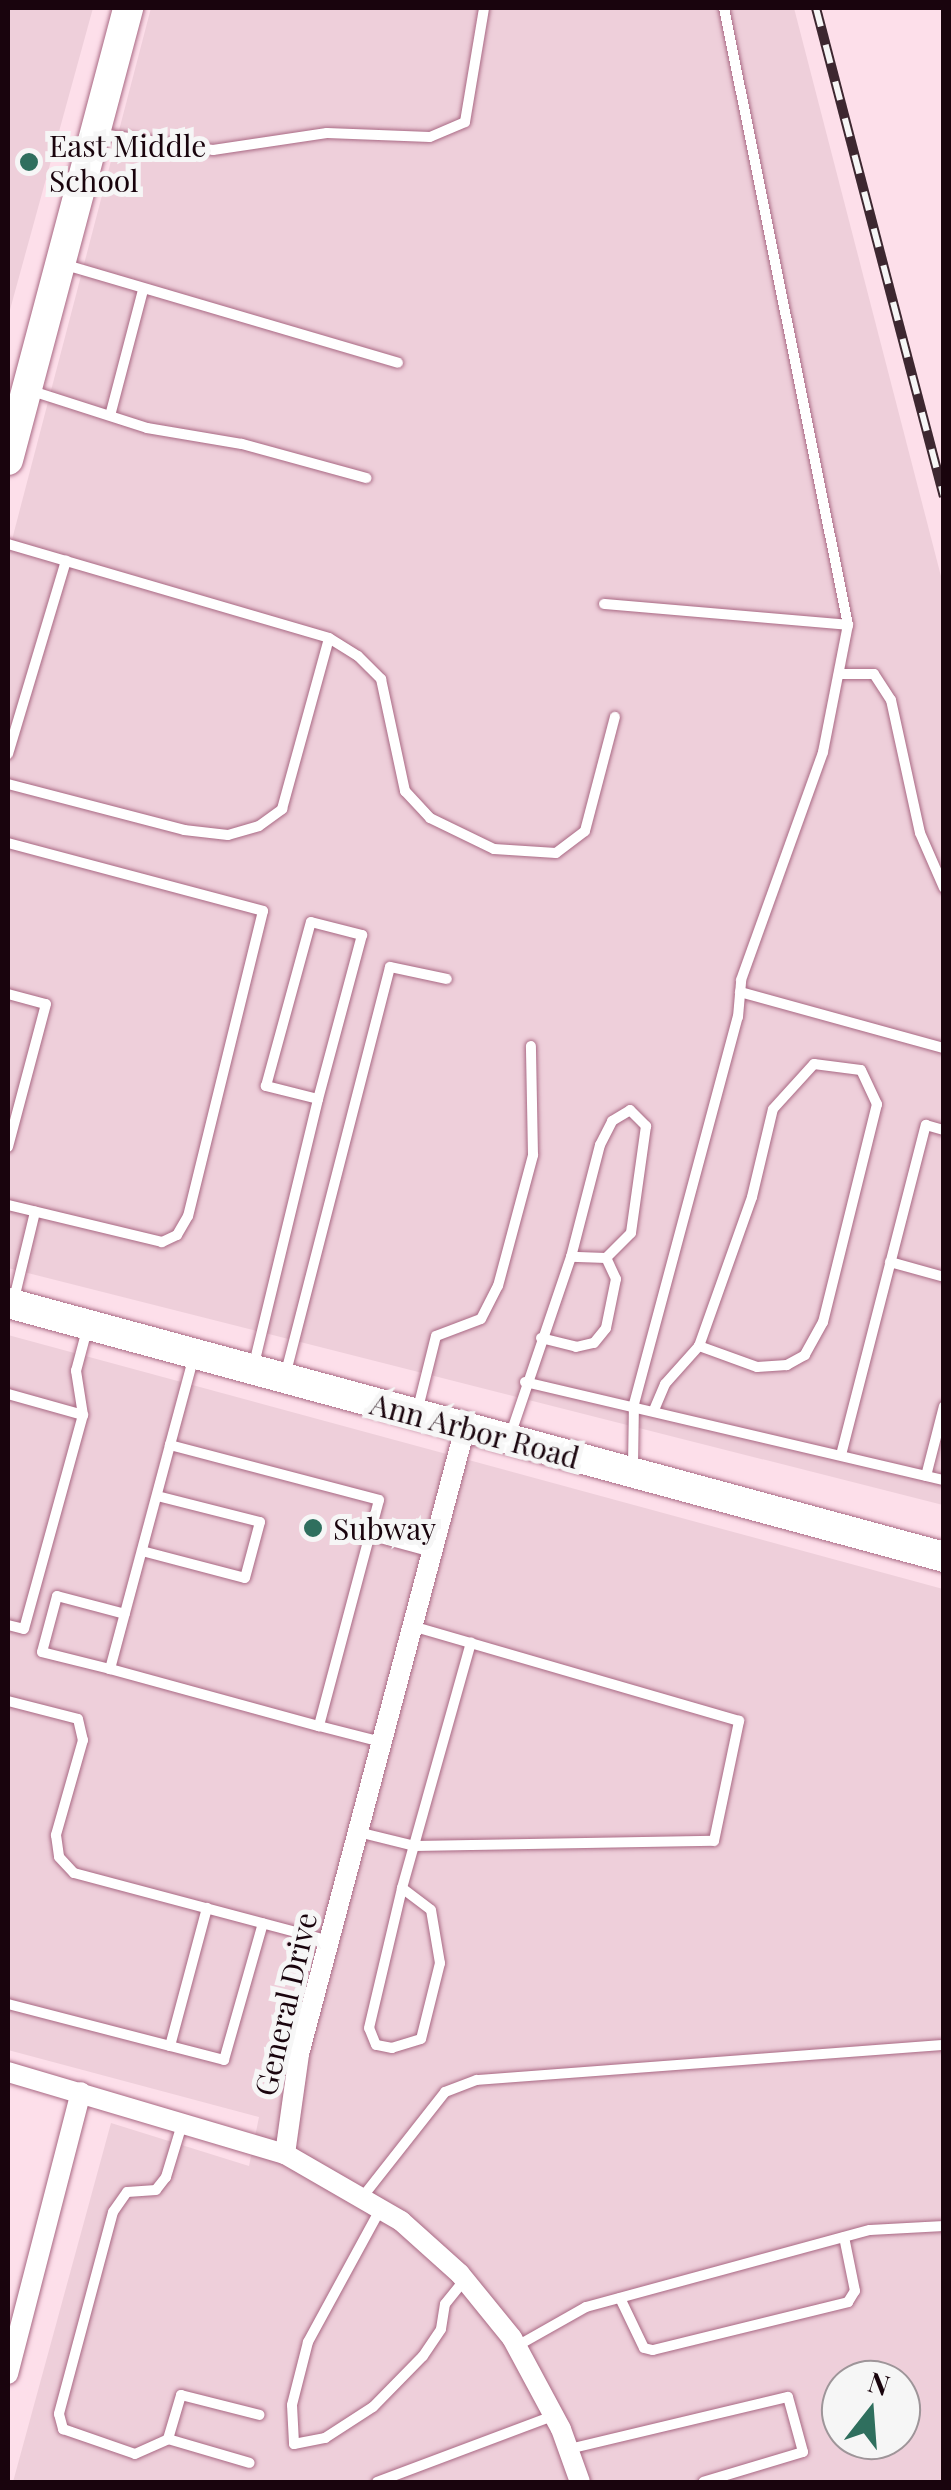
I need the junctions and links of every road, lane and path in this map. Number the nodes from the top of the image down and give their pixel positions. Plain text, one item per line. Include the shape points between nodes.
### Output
1 (128, 8) edge
2 (484, 8) edge
3 (724, 8) edge
4 (95, 134) junction
5 (60, 263) junction
6 (143, 290) junction
7 (398, 363) dead end
8 (26, 390) junction
9 (111, 412) junction
10 (8, 460) edge
11 (366, 478) dead end
12 (8, 544) edge
13 (66, 561) junction
14 (604, 604) dead end
15 (848, 625) junction
16 (329, 638) junction
17 (840, 674) junction
18 (615, 717) dead end
19 (8, 754) edge
20 (8, 784) edge
21 (8, 843) edge
22 (944, 888) edge
23 (447, 979) dead end
24 (740, 992) junction
25 (8, 994) edge
26 (532, 1046) dead end
27 (944, 1048) edge
28 (8, 1086) edge
29 (23, 1090) junction
30 (318, 1099) junction
31 (944, 1130) edge
32 (8, 1148) edge
33 (8, 1205) edge
34 (35, 1212) junction
35 (571, 1257) junction
36 (606, 1258) junction
37 (890, 1262) junction
38 (944, 1277) edge
39 (10, 1304) edge
40 (88, 1325) junction
41 (541, 1338) junction
42 (699, 1346) junction
43 (194, 1355) junction
44 (252, 1370) junction
45 (284, 1378) junction
46 (525, 1382) junction
47 (8, 1394) edge
48 (634, 1404) junction
49 (944, 1406) edge
50 (654, 1410) junction
51 (84, 1414) junction
52 (417, 1414) junction
53 (466, 1428) junction
54 (509, 1439) junction
55 (170, 1445) junction
56 (841, 1455) junction
57 (633, 1472) junction
58 (926, 1476) junction
59 (944, 1480) edge
60 (156, 1496) junction
61 (370, 1535) junction
62 (142, 1550) junction
63 (432, 1552) junction
64 (944, 1556) edge
65 (125, 1614) junction
66 (8, 1625) edge
67 (412, 1626) junction
68 (471, 1643) junction
69 (110, 1669) junction
70 (8, 1702) edge
71 (319, 1726) junction
72 (382, 1742) junction
73 (358, 1832) junction
74 (415, 1846) junction
75 (402, 1888) junction
76 (206, 1908) junction
77 (262, 1923) junction
78 (329, 1941) junction
79 (8, 2004) edge
80 (944, 2045) edge
81 (170, 2046) junction
82 (8, 2072) edge
83 (81, 2092) junction
84 (183, 2120) junction
85 (286, 2154) junction
86 (373, 2201) junction
87 (944, 2226) edge
88 (844, 2237) junction
89 (465, 2279) junction
90 (620, 2298) junction
91 (517, 2346) junction
92 (8, 2374) edge
93 (260, 2415) dead end
94 (554, 2415) junction
95 (168, 2439) junction
96 (568, 2449) junction
97 (250, 2463) dead end
98 (377, 2482) edge
99 (580, 2482) edge
100 (703, 2482) edge

1 - 4 main road
2 - 4 lane via 465,122 430,138 327,133 213,150
3 - 15 lane
4 - 5 main road
5 - 6 lane
5 - 8 main road
6 - 7 lane
6 - 9 lane
8 - 9 lane
8 - 10 main road
9 - 11 lane via 147,428 242,444
12 - 13 lane
13 - 16 lane
13 - 19 lane
14 - 15 lane
15 - 17 lane
16 - 18 lane via 381,679 405,790 430,818 494,849 556,853 584,831
16 - 20 lane via 282,809 259,826 228,836 184,830
17 - 22 lane via 874,674 891,700 920,833
17 - 24 lane via 830,690 823,752
21 - 34 lane via 263,911 188,1216 177,1234 162,1242
23 - 45 lane via 390,967
24 - 27 lane
24 - 48 lane
25 - 29 lane via 46,1004
26 - 52 lane via 533,1156 498,1286 481,1319 436,1336
28 - 29 lane
29 - 32 lane
30 - 30 lane via 266,1086 311,922 362,934
30 - 44 lane
31 - 37 lane via 926,1125
33 - 34 lane
34 - 39 lane
35 - 36 lane
35 - 36 lane via 600,1146 612,1121 630,1110 646,1126 646,1165 632,1234
35 - 41 lane
36 - 41 lane via 616,1279 606,1328 594,1344 576,1347
37 - 38 lane
37 - 56 lane
39 - 40 main road, Ann Arbor Road
40 - 43 main road, Ann Arbor Road
40 - 51 lane via 76,1370
41 - 46 lane
42 - 42 lane via 752,1197 772,1109 814,1064 861,1070 877,1104 823,1322 805,1355 787,1365 757,1367
42 - 50 lane via 665,1384
43 - 44 main road, Ann Arbor Road
43 - 55 lane
44 - 45 main road, Ann Arbor Road
45 - 52 main road, Ann Arbor Road
46 - 48 lane via 603,1404
46 - 54 lane
47 - 51 lane
48 - 50 lane
48 - 57 lane
49 - 58 lane
50 - 56 lane
51 - 66 lane via 24,1629
52 - 53 main road, Ann Arbor Road
53 - 54 main road, Ann Arbor Road
53 - 63 street, General Drive
54 - 57 main road, Ann Arbor Road
55 - 60 lane
55 - 61 lane via 378,1500
56 - 58 lane
57 - 64 main road, Ann Arbor Road
58 - 59 lane
60 - 62 lane
60 - 62 lane via 260,1522 246,1578
61 - 63 lane
61 - 71 lane
62 - 65 lane
63 - 67 street, General Drive
65 - 69 lane
65 - 69 lane via 57,1596 42,1652
67 - 68 lane
67 - 72 street, General Drive
68 - 74 lane
68 - 74 lane via 740,1720 714,1842
69 - 71 lane
70 - 76 lane via 78,1719 83,1740 56,1835 59,1858 74,1873
71 - 72 lane
72 - 73 street, General Drive
73 - 74 lane
73 - 78 street, General Drive
74 - 75 lane
75 - 75 lane via 368,2028 376,2044 392,2048 421,2039 440,1963 432,1910
76 - 77 lane
76 - 81 lane
77 - 78 lane
77 - 81 lane via 224,2060
78 - 85 street, General Drive via 296,2069
79 - 81 lane
80 - 86 lane via 477,2080 444,2092
82 - 83 street
83 - 84 street
83 - 92 street
84 - 85 street
84 - 95 lane via 156,2190 128,2192 112,2212 59,2414 63,2429 135,2454
85 - 86 street
86 - 89 street
86 - 89 lane via 308,2342 292,2405 294,2444 325,2438 374,2407 423,2356 440,2329 445,2304
87 - 88 lane
88 - 90 lane
88 - 90 lane via 855,2291 848,2302 652,2350 644,2348
89 - 91 street
90 - 91 lane via 586,2308
91 - 94 street
93 - 95 lane via 181,2395
94 - 96 street
94 - 98 lane
95 - 97 lane
96 - 99 street
96 - 100 lane via 788,2397 803,2452

